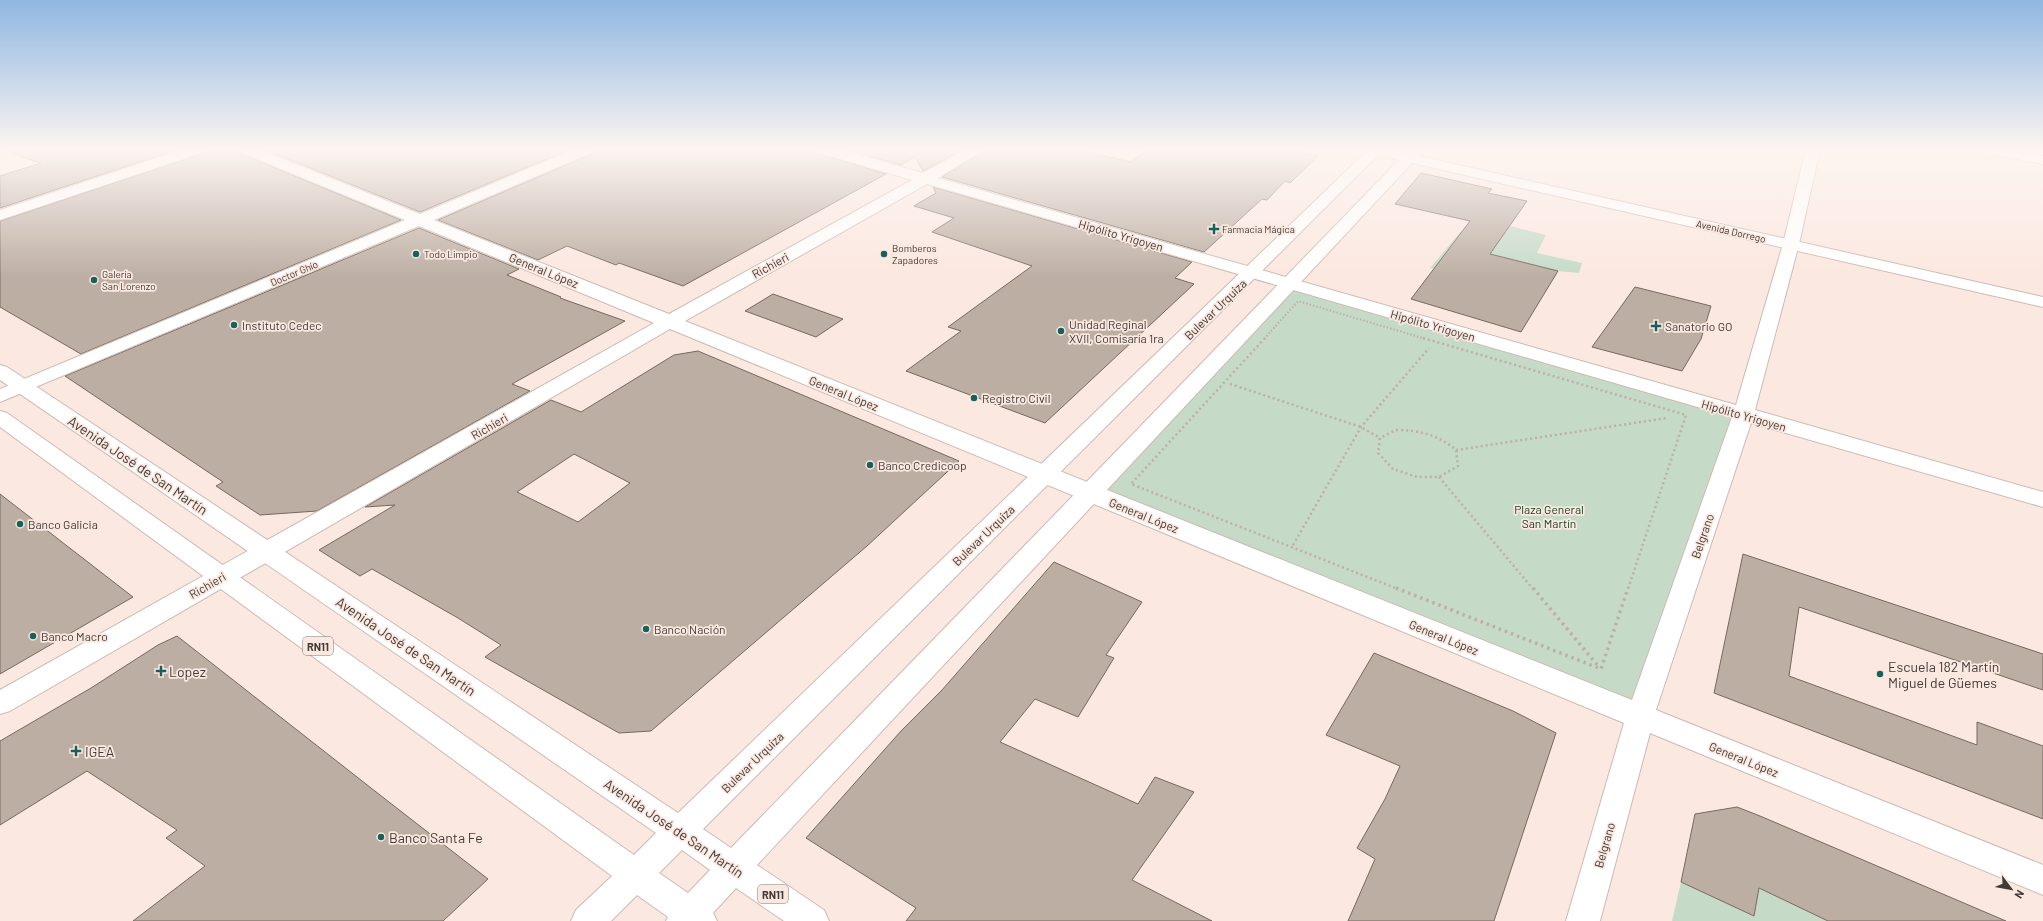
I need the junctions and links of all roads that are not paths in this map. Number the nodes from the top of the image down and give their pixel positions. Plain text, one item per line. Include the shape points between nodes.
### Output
1 (69, 192) edge
2 (351, 192) edge
3 (486, 192) edge
4 (903, 192) edge
5 (972, 192) edge
6 (1332, 192) edge
7 (1376, 192) edge
8 (1573, 192) edge
9 (1803, 192) edge
10 (0, 215) edge
11 (420, 220) junction
12 (1791, 244) junction
13 (1251, 272) junction
14 (1289, 283) junction
15 (2043, 302) edge
16 (671, 322) junction
17 (0, 371) edge
18 (22, 386) junction
19 (0, 396) edge
20 (1744, 414) junction
21 (0, 417) edge
22 (1045, 475) junction
23 (1089, 492) junction
24 (2043, 500) edge
25 (267, 552) junction
26 (221, 576) junction
27 (0, 703) edge
28 (1640, 717) junction
29 (680, 832) junction
30 (733, 868) junction
31 (636, 876) junction
32 (2043, 880) edge
33 (691, 919) edge
34 (588, 921) edge
35 (812, 921) edge
36 (1583, 921) edge

1 - 10 street
2 - 11 street, General López
3 - 11 street, Doctor Ghío
4 - 16 street, Richieri
5 - 13 street, Hipólito Yrigoyen
6 - 13 street, Bulevar Urquiza
7 - 14 street
8 - 12 street, Avenida Dorrego
9 - 12 street, Belgrano
11 - 16 street, General López
11 - 18 street, Doctor Ghío
12 - 15 street, Avenida Dorrego
12 - 20 street, Belgrano
13 - 14 street, Hipólito Yrigoyen
13 - 22 street, Bulevar Urquiza
14 - 20 street, Hipólito Yrigoyen
14 - 23 street
16 - 22 street, General López
16 - 25 street, Richieri
17 - 18 street, Avenida José de San Martín / RN11
18 - 19 street, Doctor Ghío
18 - 25 street, Avenida José de San Martín / RN11
20 - 24 street, Hipólito Yrigoyen
20 - 28 street, Belgrano
21 - 26 street, RN11
22 - 23 street, General López
22 - 29 street, Bulevar Urquiza
23 - 28 street, General López
23 - 30 street
25 - 26 street, Richieri
25 - 29 street, Avenida José de San Martín / RN11
26 - 27 street, Richieri
26 - 31 street, RN11
28 - 32 street, General López
28 - 36 street, Belgrano
29 - 30 street, Avenida José de San Martín / RN11
29 - 31 street, Bulevar Urquiza
30 - 33 street
30 - 35 street, Avenida José de San Martín / RN11
31 - 33 street, RN11
31 - 34 street, Bulevar Urquiza

